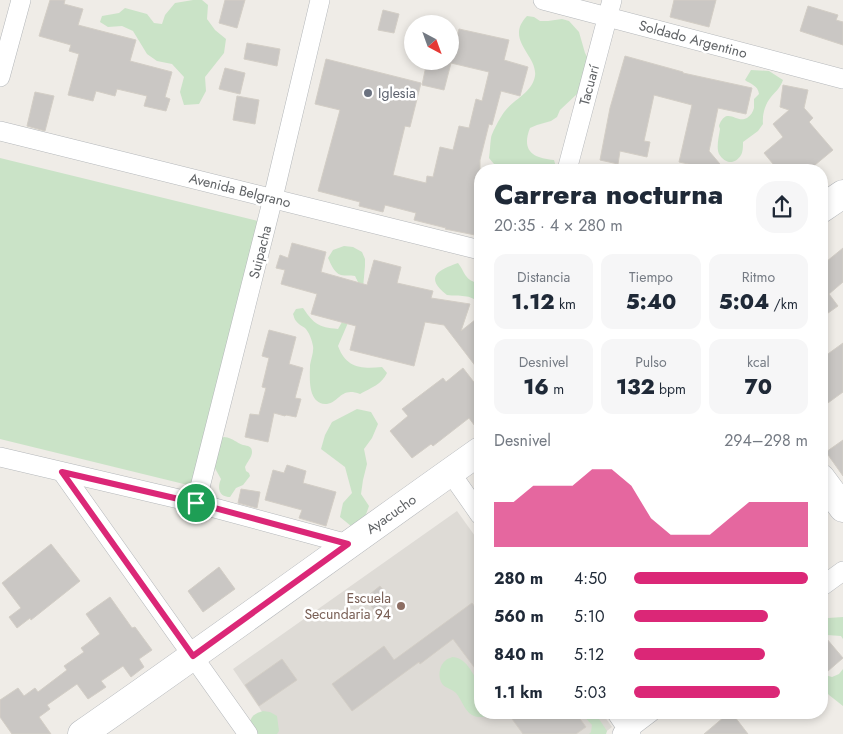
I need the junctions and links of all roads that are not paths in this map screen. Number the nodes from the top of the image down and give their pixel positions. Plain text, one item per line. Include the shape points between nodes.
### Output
1 (21, 0) edge
2 (320, 0) edge
3 (543, 0) edge
4 (609, 8) edge
5 (0, 77) edge
6 (843, 79) edge
7 (0, 131) edge
8 (569, 164) edge
9 (843, 194) edge
10 (273, 198) junction
11 (828, 204) edge
12 (474, 248) edge
13 (474, 455) edge
14 (0, 457) edge
15 (62, 472) junction
16 (450, 472) junction
17 (828, 488) edge
18 (196, 503) junction
19 (474, 506) edge
20 (843, 508) edge
21 (348, 544) junction
22 (843, 571) edge
23 (828, 582) edge
24 (193, 656) junction
25 (620, 719) edge
26 (643, 719) edge
27 (627, 732) edge
28 (82, 734) edge
29 (248, 734) edge

1 - 5 street
2 - 10 street, Suipacha
3 - 4 street, Soldado Argentino
4 - 6 street, Soldado Argentino
4 - 8 street, Tacuarí
7 - 10 street, Avenida Belgrano
9 - 11 street
10 - 12 street, Avenida Belgrano
10 - 18 street, Suipacha
13 - 16 street, Ayacucho
14 - 15 street
15 - 18 street
15 - 24 street
16 - 19 street
16 - 21 street, Ayacucho
17 - 20 street
18 - 21 street
21 - 24 street, Ayacucho
22 - 23 street
24 - 28 street, Ayacucho
24 - 29 street
25 - 27 street
26 - 27 street

